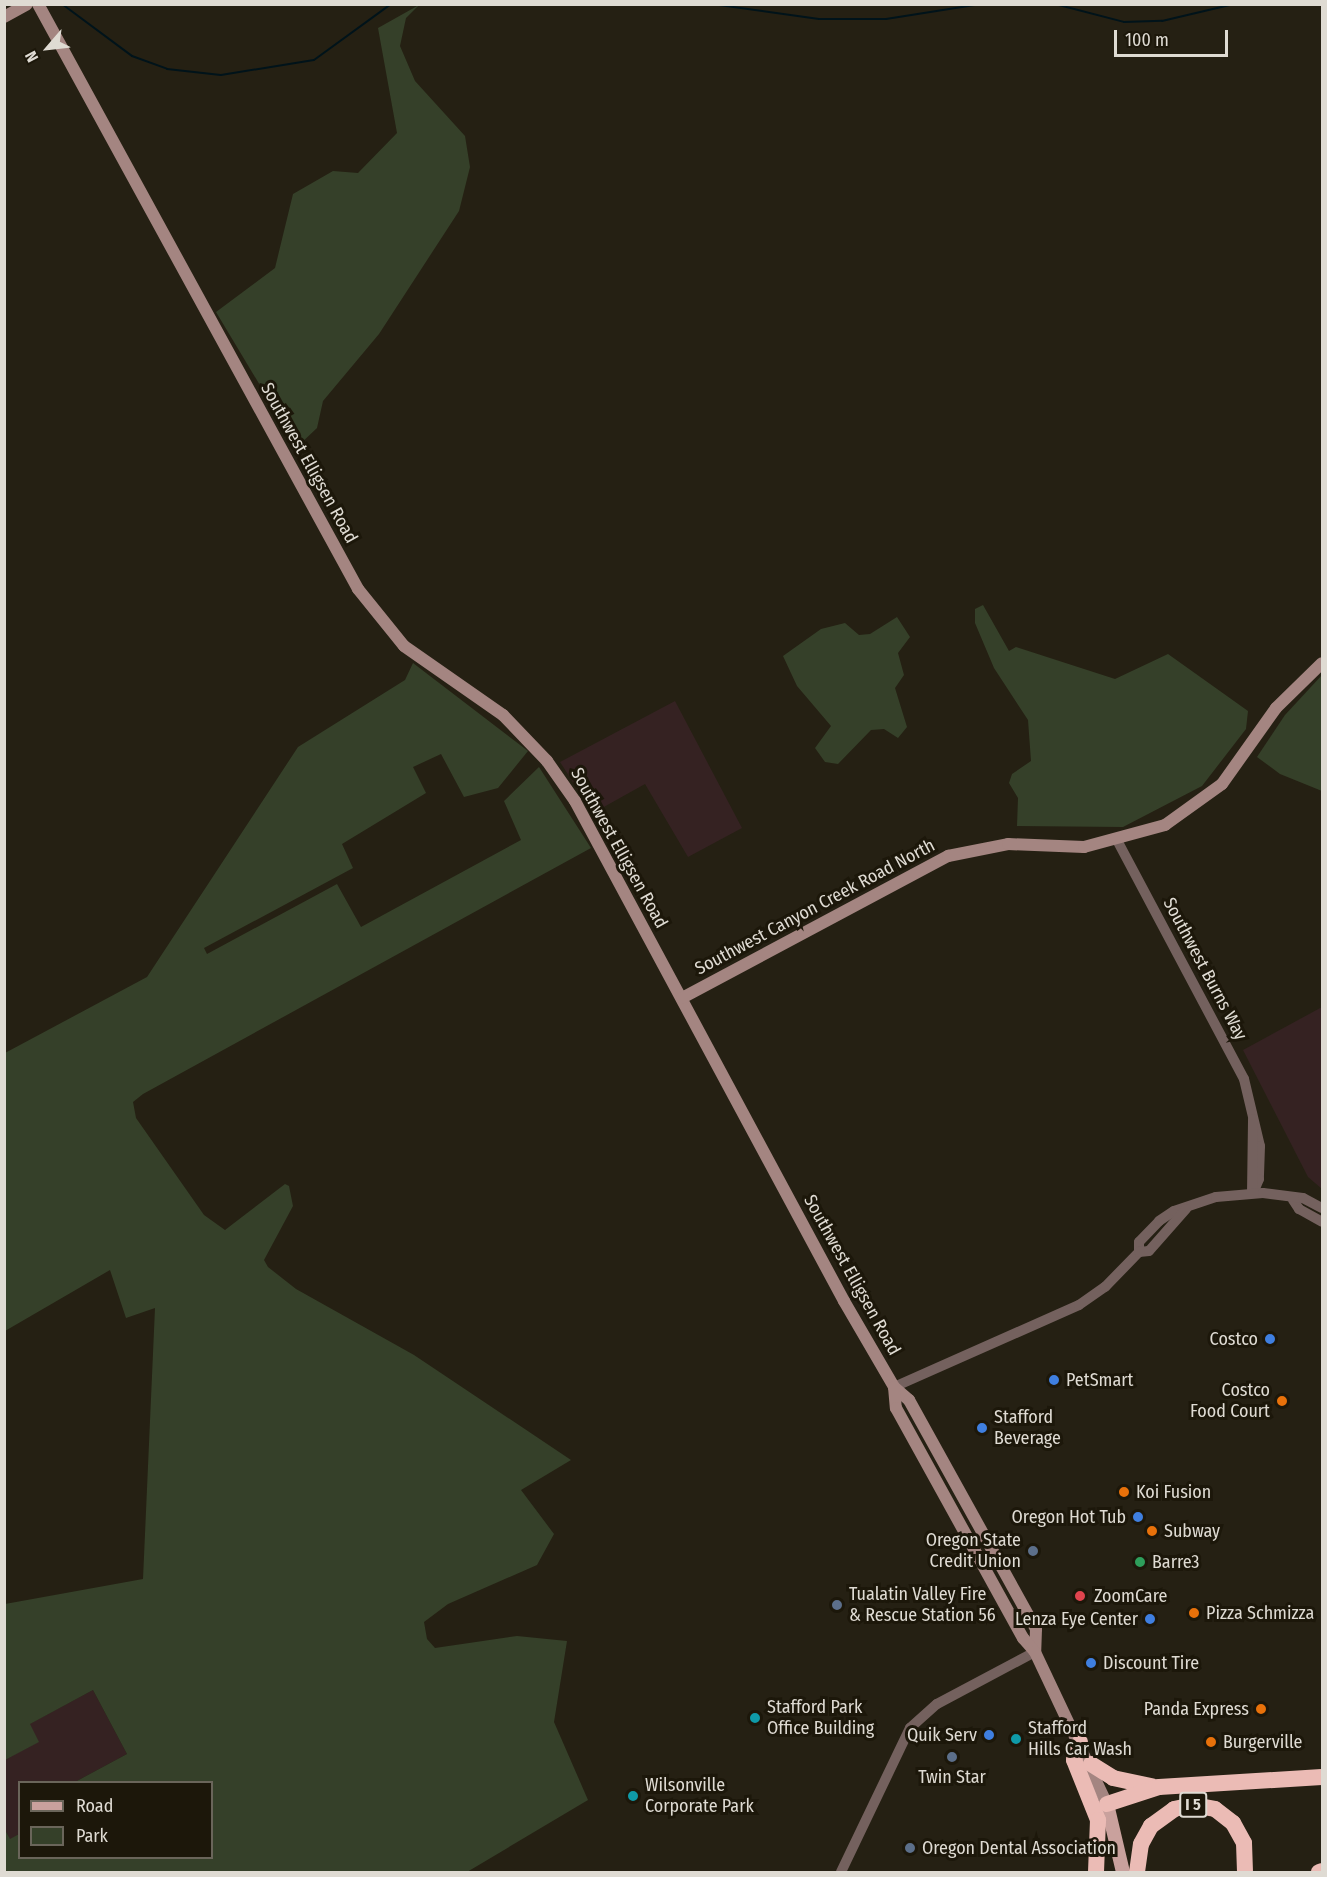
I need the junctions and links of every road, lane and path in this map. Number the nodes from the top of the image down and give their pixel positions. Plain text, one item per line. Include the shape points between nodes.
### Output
1 (27, 4) edge
2 (38, 4) edge
3 (4, 17) edge
4 (1323, 663) edge
5 (1118, 842) junction
6 (682, 998) junction
7 (1252, 1193) junction
8 (1293, 1200) junction
9 (1323, 1208) edge
10 (1323, 1222) edge
11 (894, 1387) junction
12 (1035, 1652) junction
13 (1080, 1742) junction
14 (1090, 1764) junction
15 (1323, 1777) edge
16 (1159, 1787) junction
17 (1107, 1804) junction
18 (841, 1872) edge
19 (1095, 1872) edge
20 (1123, 1872) edge
21 (1137, 1872) edge
22 (1245, 1872) edge

1 - 3 main road
2 - 6 main road, Southwest Elligsen Road via 358,589 404,646 503,714 547,761 575,801
4 - 5 main road, Southwest Canyon Creek Road North via 1276,708 1241,762 1205,800 1165,825
5 - 6 main road, Southwest Canyon Creek Road North via 1084,847 991,845 948,856
5 - 7 street, Southwest Burns Way via 1237,1062 1259,1131 1261,1164
6 - 11 main road, Southwest Elligsen Road
7 - 8 street
7 - 11 street via 1216,1197 1174,1211 1139,1242 1139,1252 1105,1287 1079,1305 965,1351
8 - 9 street via 1303,1198
8 - 10 street via 1299,1209
11 - 12 main road, Southwest Elligsen Road via 896,1408
12 - 13 main road, Southwest Elligsen Road
12 - 18 street via 937,1704 910,1728
13 - 14 main road, Southwest Elligsen Road
13 - 19 highway via 1074,1760 1098,1820
14 - 16 highway, I 5 via 1113,1778
14 - 17 main road, Southwest Elligsen Road
15 - 16 highway, I 5
16 - 17 highway, I 5
17 - 20 main road, Southwest Elligsen Road
21 - 22 highway, I 5 via 1141,1844 1151,1826 1174,1809 1193,1805 1215,1809 1233,1823 1244,1843

